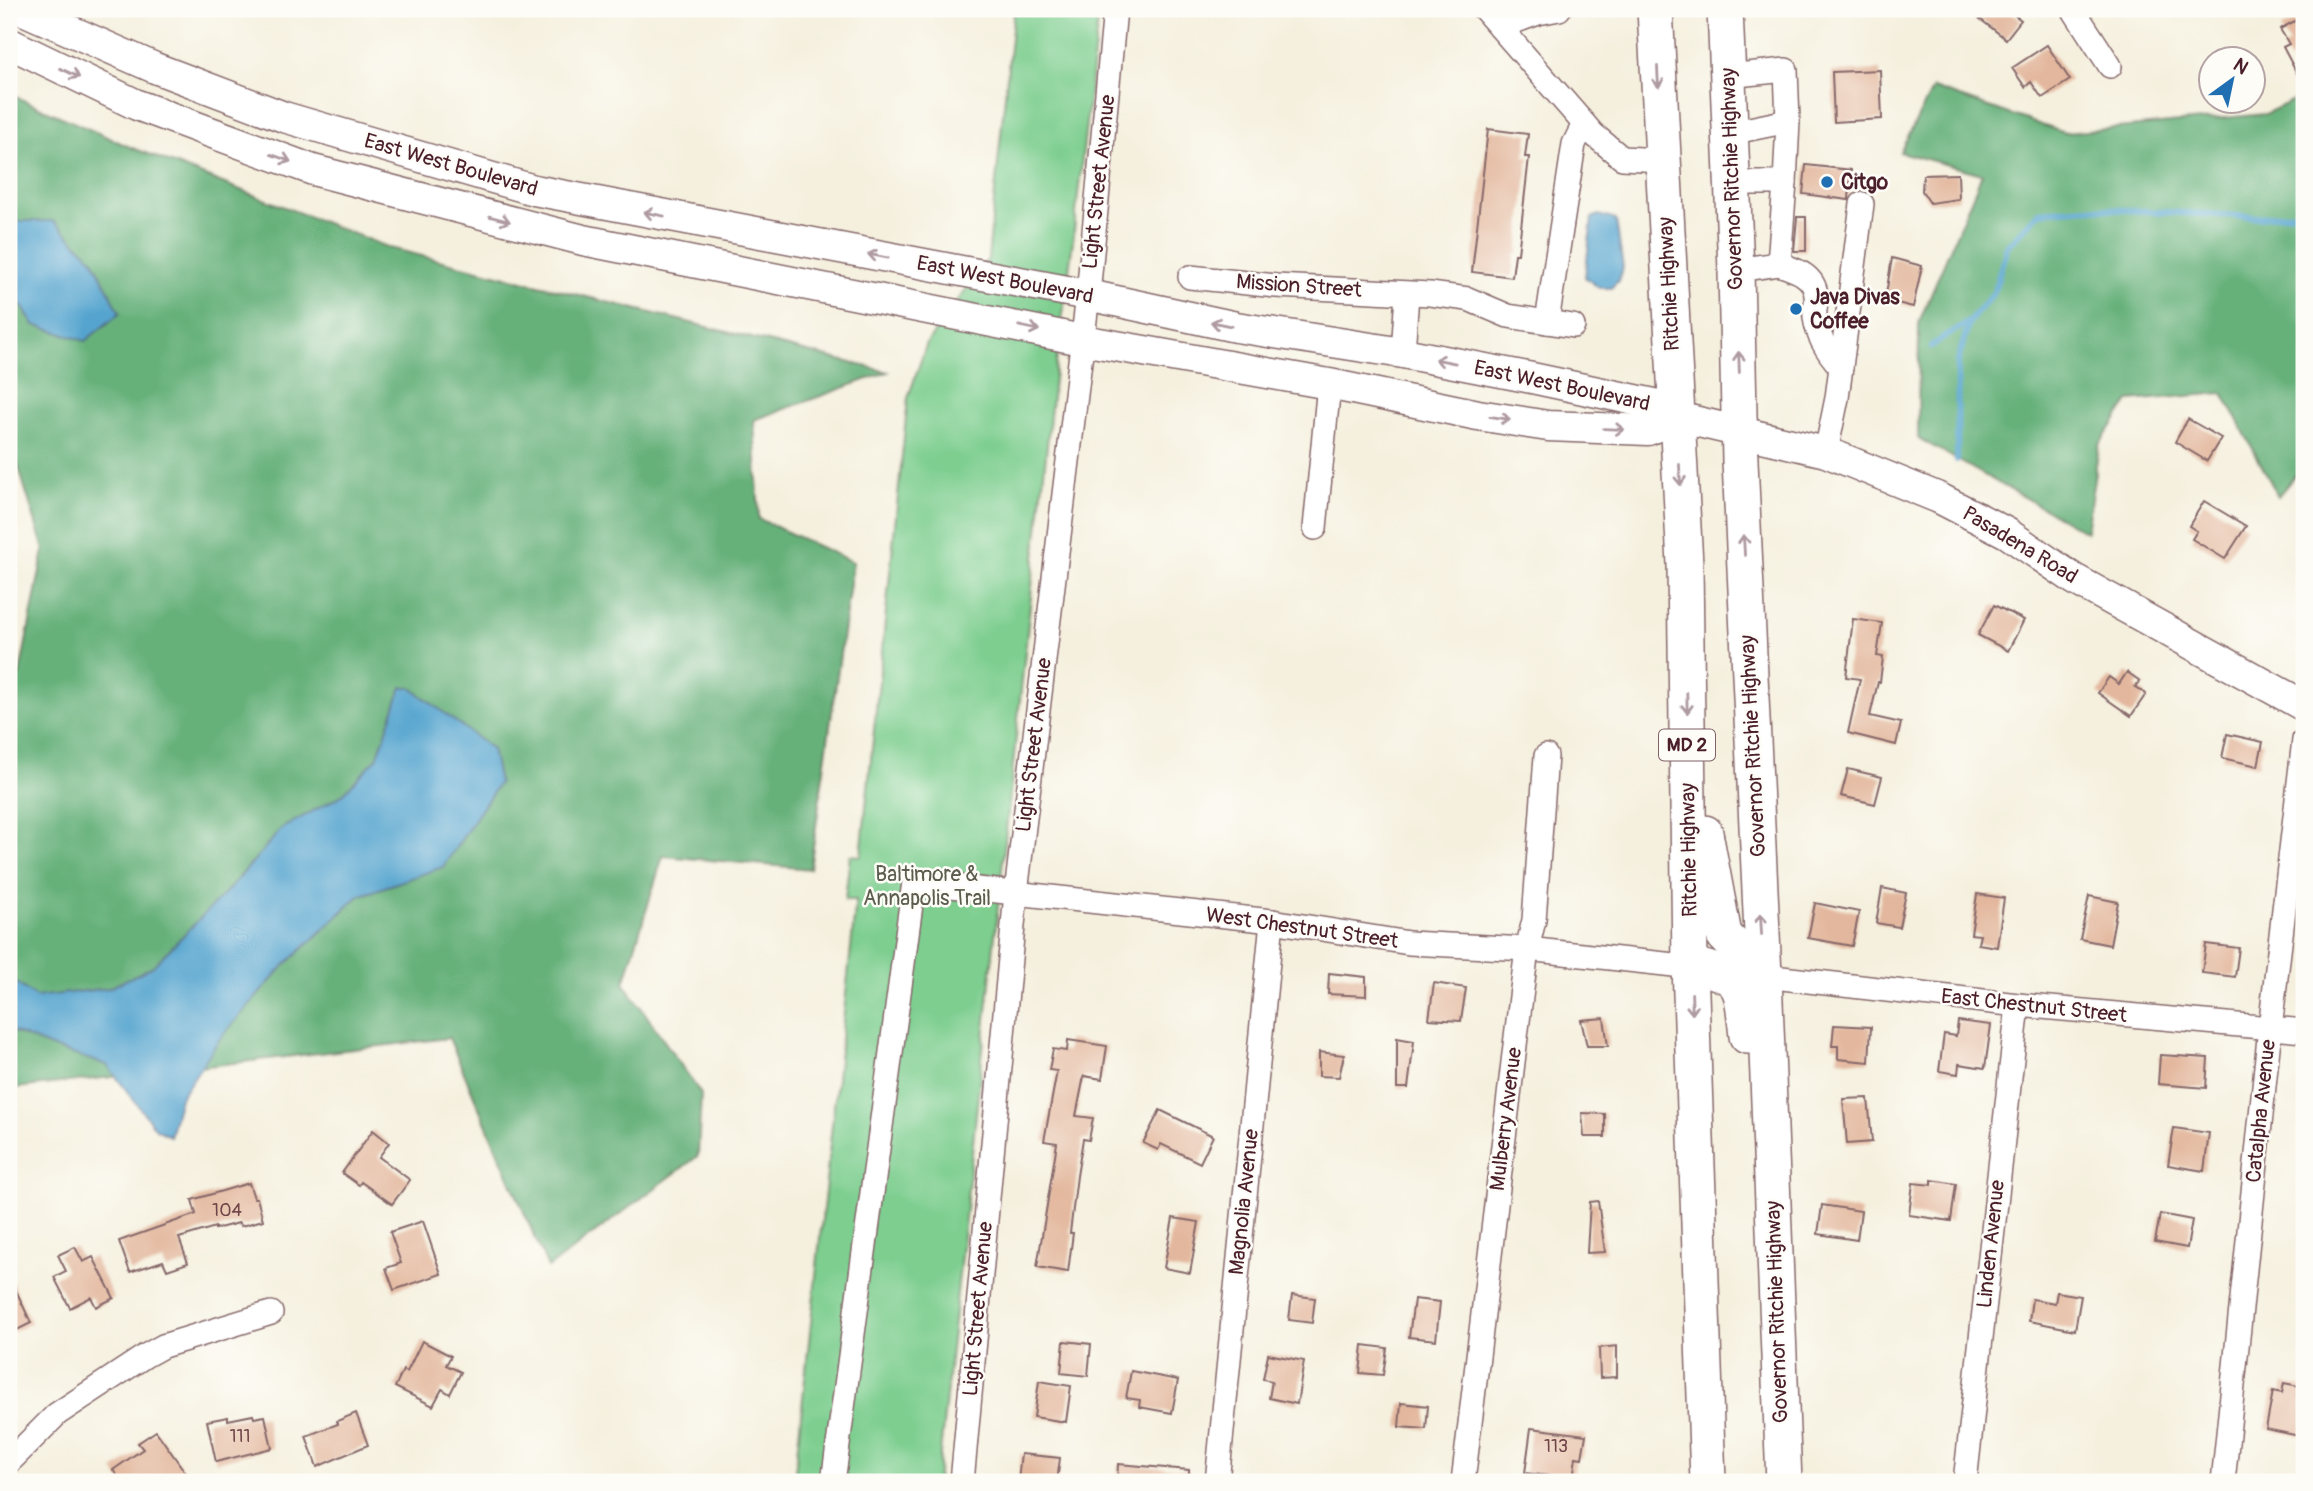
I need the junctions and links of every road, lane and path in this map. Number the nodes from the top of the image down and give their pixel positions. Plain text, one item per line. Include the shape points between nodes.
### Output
1 (21, 9) edge
2 (1115, 9) edge
3 (1484, 9) edge
4 (1559, 9) edge
5 (1655, 9) edge
6 (1725, 9) edge
7 (2073, 9) edge
8 (1500, 27) junction
9 (9, 43) edge
10 (2110, 66) dead end
11 (1727, 76) junction
12 (1788, 121) junction
13 (1584, 124) junction
14 (1730, 133) junction
15 (1662, 160) junction
16 (1732, 183) junction
17 (1785, 183) junction
18 (1862, 204) dead end
19 (1779, 264) junction
20 (1736, 270) junction
21 (1190, 277) dead end
22 (1408, 294) junction
23 (1088, 295) junction
24 (1547, 322) junction
25 (1573, 326) dead end
26 (1082, 340) junction
27 (1403, 353) junction
28 (1841, 366) junction
29 (1329, 384) junction
30 (1677, 417) junction
31 (1741, 430) junction
32 (1826, 452) junction
33 (1315, 528) dead end
34 (2304, 706) edge
35 (1687, 740) junction
36 (2304, 740) edge
37 (1546, 756) dead end
38 (1016, 893) junction
39 (1272, 921) junction
40 (1527, 949) junction
41 (1690, 965) junction
42 (1764, 975) junction
43 (2018, 1005) junction
44 (2270, 1028) junction
45 (2304, 1031) edge
46 (1773, 1205) junction
47 (271, 1313) dead end
48 (9, 1462) edge
49 (833, 1482) edge
50 (962, 1482) edge
51 (1217, 1482) edge
52 (1463, 1482) edge
53 (1708, 1482) edge
54 (1784, 1482) edge
55 (1965, 1482) edge
56 (2223, 1482) edge

23 -> 1 main road, East West Boulevard via 534,190 284,117 155,68
2 - 23 street, Light Street Avenue
3 - 8 street
4 - 8 street
5 -> 15 highway, Ritchie Highway / MD 2
6 - 11 highway, Governor Ritchie Highway
7 - 10 street
8 - 13 street
9 -> 26 main road, East West Boulevard via 138,105 313,170 583,240
11 - 12 street via 1786,70
11 - 14 highway, Governor Ritchie Highway
12 - 14 street
12 - 17 street
13 - 15 street via 1622,158
13 - 24 street via 1574,144
14 - 16 highway, Governor Ritchie Highway
15 - 30 highway, Ritchie Highway / MD 2
16 - 17 street
16 - 20 highway, Governor Ritchie Highway
17 - 19 street
18 - 28 street
19 - 20 street
19 - 28 street via 1810,279 1816,292 1815,319 1828,353
31 -> 20 highway, Governor Ritchie Highway
21 - 22 street, Mission Street
22 - 24 street, Mission Street via 1468,299 1508,316
22 - 27 street
23 - 26 street, Light Street Avenue
27 -> 23 main road, East West Boulevard via 1236,327
24 - 25 street, Mission Street
26 - 29 main road, East West Boulevard
26 - 38 street, Light Street Avenue
30 -> 27 main road, East West Boulevard via 1654,404
28 - 32 street
29 -> 30 main road, East West Boulevard via 1548,426 1648,430
29 - 33 street
30 - 31 main road, Pasadena Road
30 -> 35 highway, Ritchie Highway / MD 2
31 - 32 main road, Pasadena Road
42 -> 31 highway, Governor Ritchie Highway
32 - 34 main road, Pasadena Road via 1939,498 2007,533 2074,579
35 - 41 highway, Ritchie Highway / MD 2
35 - 42 highway via 1724,935
36 - 44 street, Catalpha Avenue
37 - 40 street, Mulberry Avenue via 1534,920
38 - 39 street, West Chestnut Street
38 - 49 street, West Chestnut Street via 914,883
38 - 50 street, Light Street Avenue
39 - 40 street, West Chestnut Street via 1409,943
39 - 51 street, Magnolia Avenue
40 - 41 street, West Chestnut Street
40 - 52 street, Mulberry Avenue
41 - 46 highway via 1721,971 1742,994
41 -> 53 highway, Ritchie Highway / MD 2
42 - 43 street, East Chestnut Street
42 - 46 highway, Governor Ritchie Highway
43 - 44 street, East Chestnut Street
43 - 55 street, Linden Avenue
44 - 45 street, East Chestnut Street
44 - 56 street, Catalpha Avenue
46 - 54 highway, Governor Ritchie Highway
47 - 48 street via 174,1342 145,1356 57,1414

